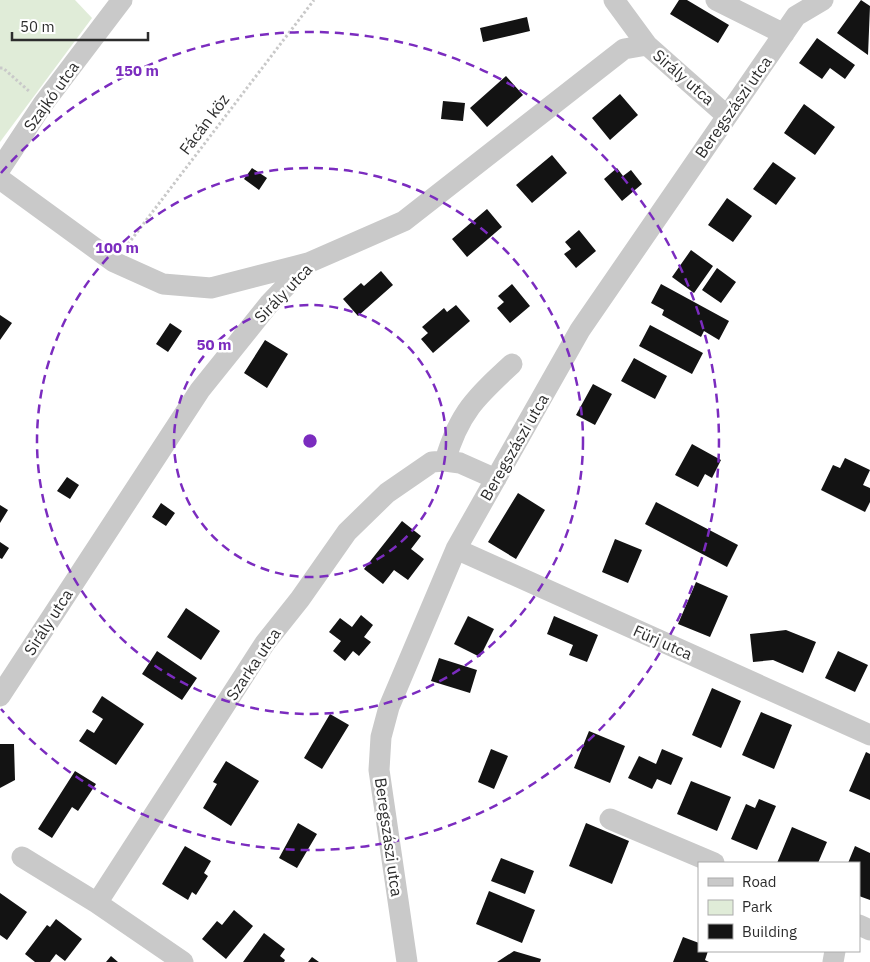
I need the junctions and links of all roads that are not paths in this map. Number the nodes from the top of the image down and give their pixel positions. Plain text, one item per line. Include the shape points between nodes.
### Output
1 (122, 0) edge
2 (614, 0) edge
3 (716, 0) edge
4 (823, 0) edge
5 (784, 34) junction
6 (647, 45) junction
7 (727, 116) junction
8 (0, 169) edge
9 (0, 179) edge
10 (308, 263) junction
11 (512, 364) dead end
12 (445, 461) junction
13 (496, 479) junction
14 (456, 549) junction
15 (0, 696) edge
16 (870, 736) edge
17 (610, 819) dead end
18 (22, 857) dead end
19 (712, 862) edge
20 (97, 903) junction
21 (183, 962) edge
22 (407, 962) edge

1 - 8 street, Szajkó utca via 43,104
2 - 6 street
3 - 5 street
4 - 5 street, Beregszászi utca via 796,16
5 - 7 street, Beregszászi utca
6 - 7 street, Sirály utca
6 - 10 street, Sirály utca via 624,49 404,221
7 - 13 street, Beregszászi utca via 580,330
9 - 10 street via 114,262 163,284 210,288
10 - 15 street, Sirály utca via 269,304 200,390
11 - 12 street via 471,404 454,432
12 - 13 street via 460,463
12 - 20 street, Szarka utca via 432,462 387,493 347,532 265,643
13 - 14 street, Beregszászi utca
14 - 16 street, Fürj utca
14 - 22 street, Beregszászi utca via 389,707 381,737 380,770
17 - 19 street
18 - 20 street
20 - 21 street

